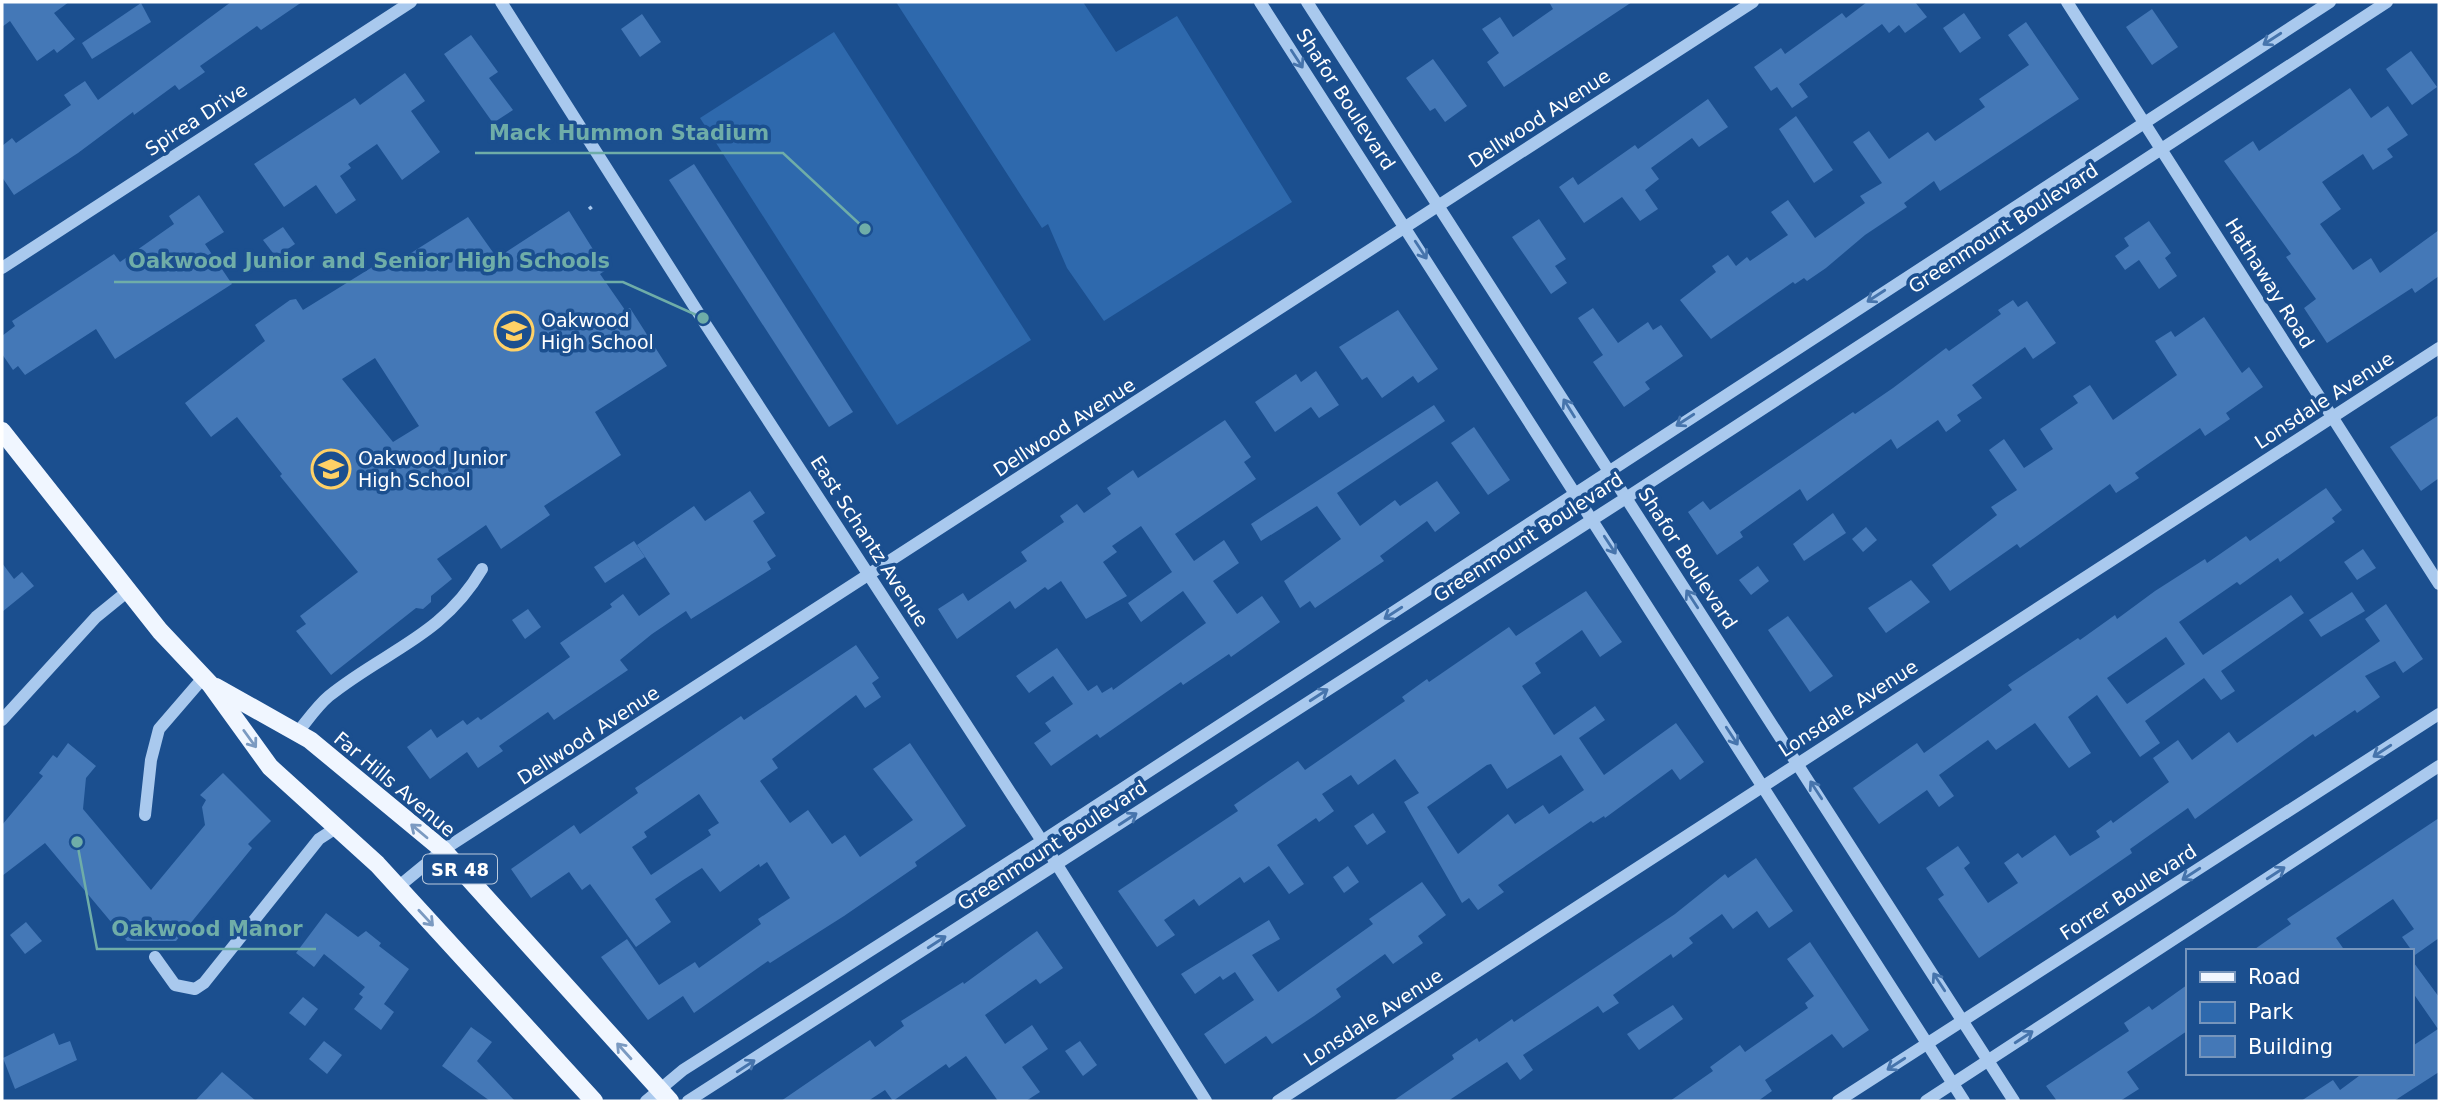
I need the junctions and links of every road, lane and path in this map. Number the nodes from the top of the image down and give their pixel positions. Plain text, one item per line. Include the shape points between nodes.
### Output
1 (411, 2) edge
2 (501, 2) edge
3 (1260, 2) edge
4 (1307, 2) edge
5 (1753, 2) edge
6 (2067, 2) edge
7 (2330, 2) edge
8 (2387, 2) edge
9 (2145, 121) junction
10 (2161, 147) junction
11 (594, 205) dead end
12 (1440, 205) junction
13 (589, 209) dead end
14 (1406, 227) junction
15 (2, 268) edge
16 (2439, 348) edge
17 (2332, 417) junction
18 (2, 431) edge
19 (1608, 470) junction
20 (1577, 493) junction
21 (1626, 498) junction
22 (1593, 518) junction
23 (482, 569) dead end
24 (870, 576) junction
25 (2439, 584) edge
26 (128, 591) junction
27 (206, 681) junction
28 (2439, 714) edge
29 (2, 720) edge
30 (298, 733) junction
31 (1799, 763) junction
32 (2439, 766) edge
33 (1764, 786) junction
34 (145, 815) dead end
35 (336, 828) junction
36 (1042, 841) junction
37 (443, 850) junction
38 (1057, 865) junction
39 (398, 887) junction
40 (155, 957) dead end
41 (1964, 1021) junction
42 (1929, 1043) junction
43 (1989, 1060) junction
44 (1953, 1084) junction
45 (658, 1097) edge
46 (594, 1101) edge
47 (688, 1101) edge
48 (1206, 1101) edge
49 (1278, 1101) edge
50 (1838, 1101) edge
51 (1926, 1101) edge
52 (1964, 1101) edge
53 (2014, 1101) edge

1 - 15 street, Spirea Drive
2 - 24 street, East Schantz Avenue
3 -> 14 street, Shafor Boulevard
4 - 12 street, Shafor Boulevard
5 - 12 street, Dellwood Avenue
6 - 9 street, Hathaway Road
7 -> 9 street, Greenmount Boulevard
8 - 10 street, Greenmount Boulevard
9 - 10 street, Hathaway Road
9 -> 19 street, Greenmount Boulevard
10 - 17 street, Hathaway Road
10 - 21 street, Greenmount Boulevard
11 - 13 path
12 - 14 street, Dellwood Avenue
19 -> 12 street, Shafor Boulevard
14 -> 20 street, Shafor Boulevard
14 - 24 street, Dellwood Avenue
16 - 17 street, Lonsdale Avenue
17 - 25 street, Hathaway Road
17 - 31 street, Lonsdale Avenue
18 - 26 main road, Far Hills Avenue / SR 48
19 - 20 street, Greenmount Boulevard
19 - 21 street, Shafor Boulevard
20 - 22 street, Shafor Boulevard
20 -> 36 street, Greenmount Boulevard
21 - 22 street, Greenmount Boulevard
31 -> 21 street, Shafor Boulevard
22 -> 33 street, Shafor Boulevard
38 -> 22 street, Greenmount Boulevard
23 - 30 street via 461,601 440,621 328,697
24 - 36 street, East Schantz Avenue
24 - 37 street, Dellwood Avenue
26 - 27 main road, Far Hills Avenue / SR 48
26 - 29 street via 96,617
27 - 30 main road, Far Hills Avenue / SR 48
27 - 34 street via 159,729 150,760
27 -> 35 main road, Far Hills Avenue / SR 48 via 271,768
28 -> 41 street, Forrer Boulevard
37 -> 30 main road, Far Hills Avenue / SR 48
31 - 33 street, Lonsdale Avenue
41 -> 31 street, Shafor Boulevard
43 -> 32 street
33 - 42 street, Shafor Boulevard
33 - 49 street, Lonsdale Avenue
35 - 39 main road, Far Hills Avenue / SR 48
35 - 40 street via 319,839 204,983 195,989 175,985
36 - 38 street, East Schantz Avenue
36 - 45 street, Greenmount Boulevard via 683,1070
37 - 39 street, Dellwood Avenue
45 -> 37 main road, Far Hills Avenue / SR 48
47 -> 38 street, Greenmount Boulevard
38 - 48 street, East Schantz Avenue
39 -> 46 main road, Far Hills Avenue / SR 48
41 - 42 street, Forrer Boulevard
41 - 43 street, Shafor Boulevard
42 - 44 street, Shafor Boulevard
42 -> 50 street, Forrer Boulevard
43 - 44 street
43 - 53 street, Shafor Boulevard
44 - 51 street
44 - 52 street, Shafor Boulevard

